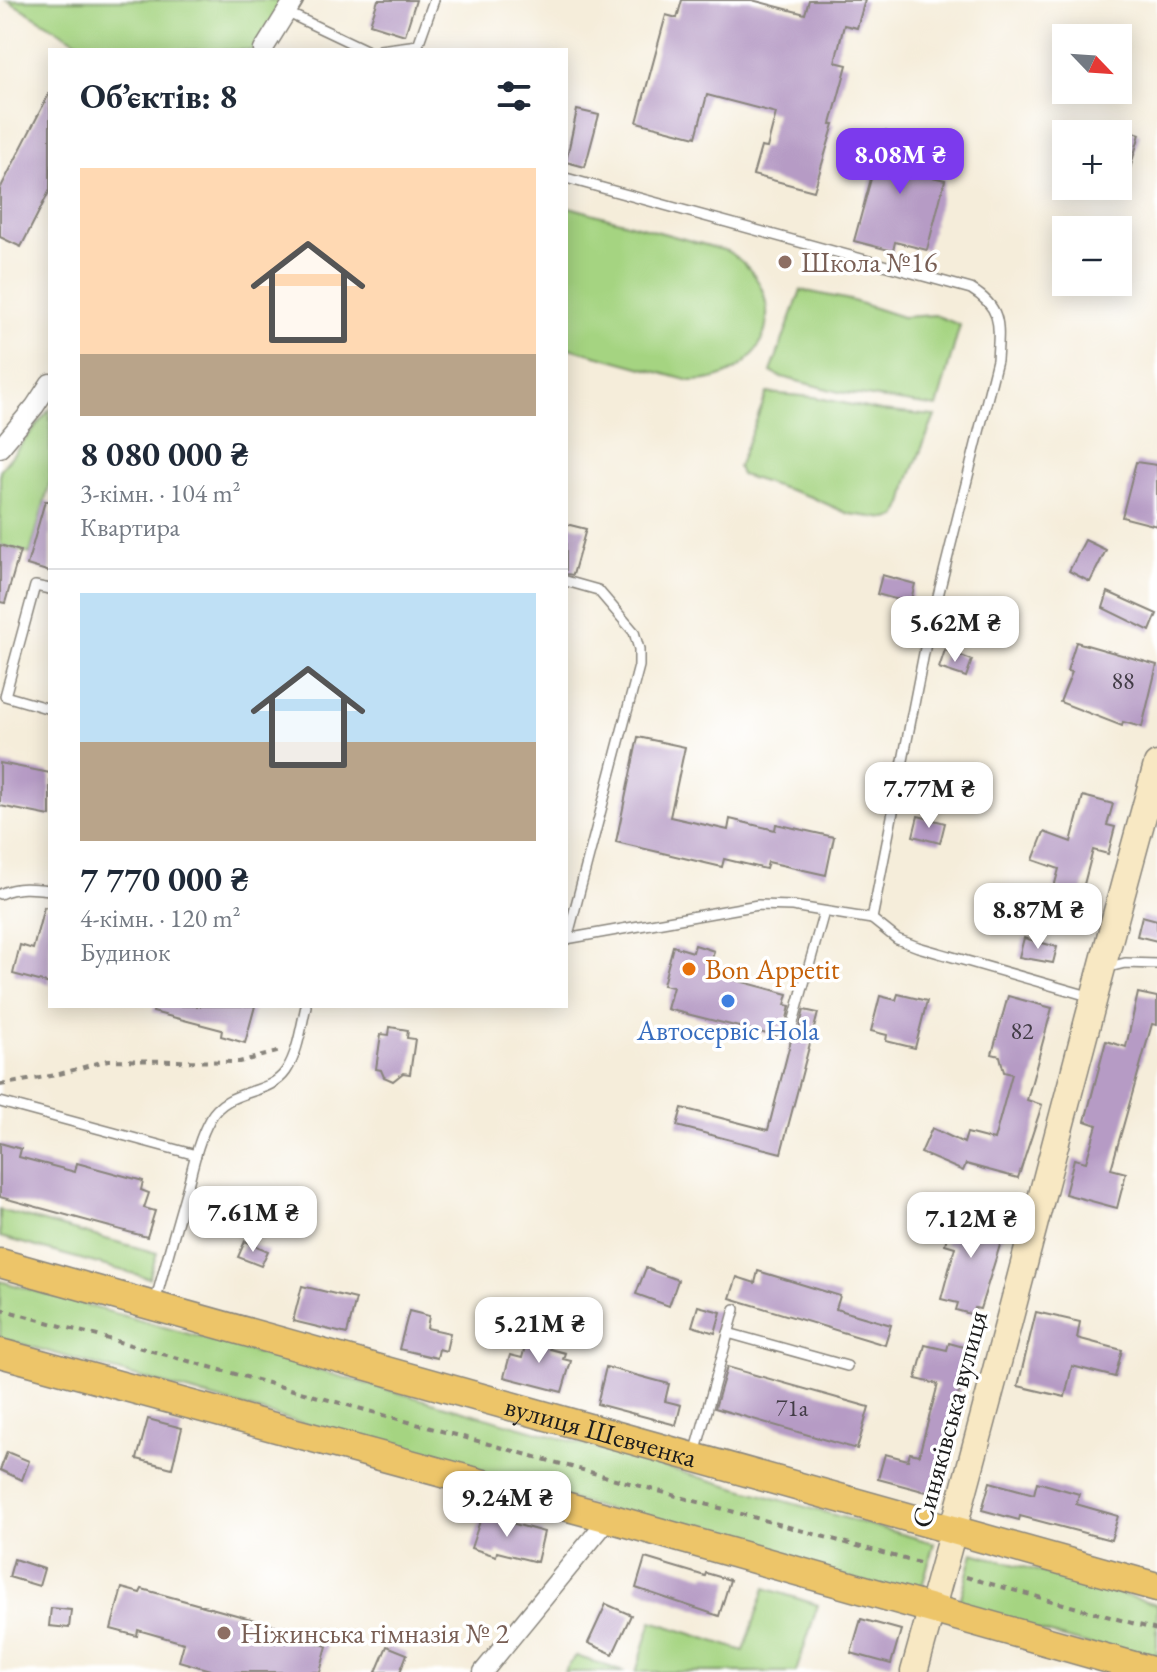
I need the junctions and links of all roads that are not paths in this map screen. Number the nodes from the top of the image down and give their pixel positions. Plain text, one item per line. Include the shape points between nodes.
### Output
1 (434, 0) edge
2 (290, 6) edge
3 (264, 48) edge
4 (363, 48) edge
5 (395, 48) edge
6 (568, 179) edge
7 (42, 407) edge
8 (0, 448) edge
9 (568, 582) edge
10 (48, 589) edge
11 (48, 708) edge
12 (1157, 765) edge
13 (48, 890) edge
14 (0, 894) edge
15 (824, 912) junction
16 (872, 919) junction
17 (568, 935) edge
18 (568, 939) edge
19 (1157, 964) edge
20 (1100, 969) junction
21 (1092, 997) junction
22 (306, 1008) edge
23 (791, 1030) dead end
24 (0, 1102) edge
25 (196, 1155) junction
26 (0, 1263) edge
27 (154, 1306) junction
28 (735, 1309) dead end
29 (728, 1333) junction
30 (0, 1353) edge
31 (847, 1366) dead end
32 (694, 1458) junction
33 (609, 1518) junction
34 (954, 1531) junction
35 (1157, 1587) edge
36 (932, 1610) junction
37 (483, 1672) edge
38 (914, 1672) edge
39 (1155, 1672) edge

1 - 5 lane via 418,45
2 - 3 street
2 - 4 lane
6 - 16 lane via 971,289 988,299 995,312 997,360 925,648
7 - 8 street
9 - 17 lane via 598,590 634,632 639,666
10 - 11 lane via 35,586 5,696
12 - 20 street, Синяківська вулиця
13 - 14 lane
15 - 16 lane
15 - 18 lane via 758,905
15 - 23 lane
16 - 21 lane via 897,939 918,947
19 - 20 lane
20 - 21 street, Синяківська вулиця
21 - 34 street, Синяківська вулиця
22 - 25 lane via 286,1071 273,1083 221,1105
24 - 25 lane
25 - 27 lane
26 - 27 main road, вулиця Шевченка
27 - 32 main road, вулиця Шевченка
28 - 29 lane
29 - 31 lane
29 - 32 lane
30 - 33 main road
32 - 34 main road, вулиця Шевченка
33 - 36 main road
33 - 37 street
34 - 35 main road, вулиця Шевченка
34 - 36 street, Синяківська вулиця
36 - 38 street, Синяківська вулиця
36 - 39 main road

